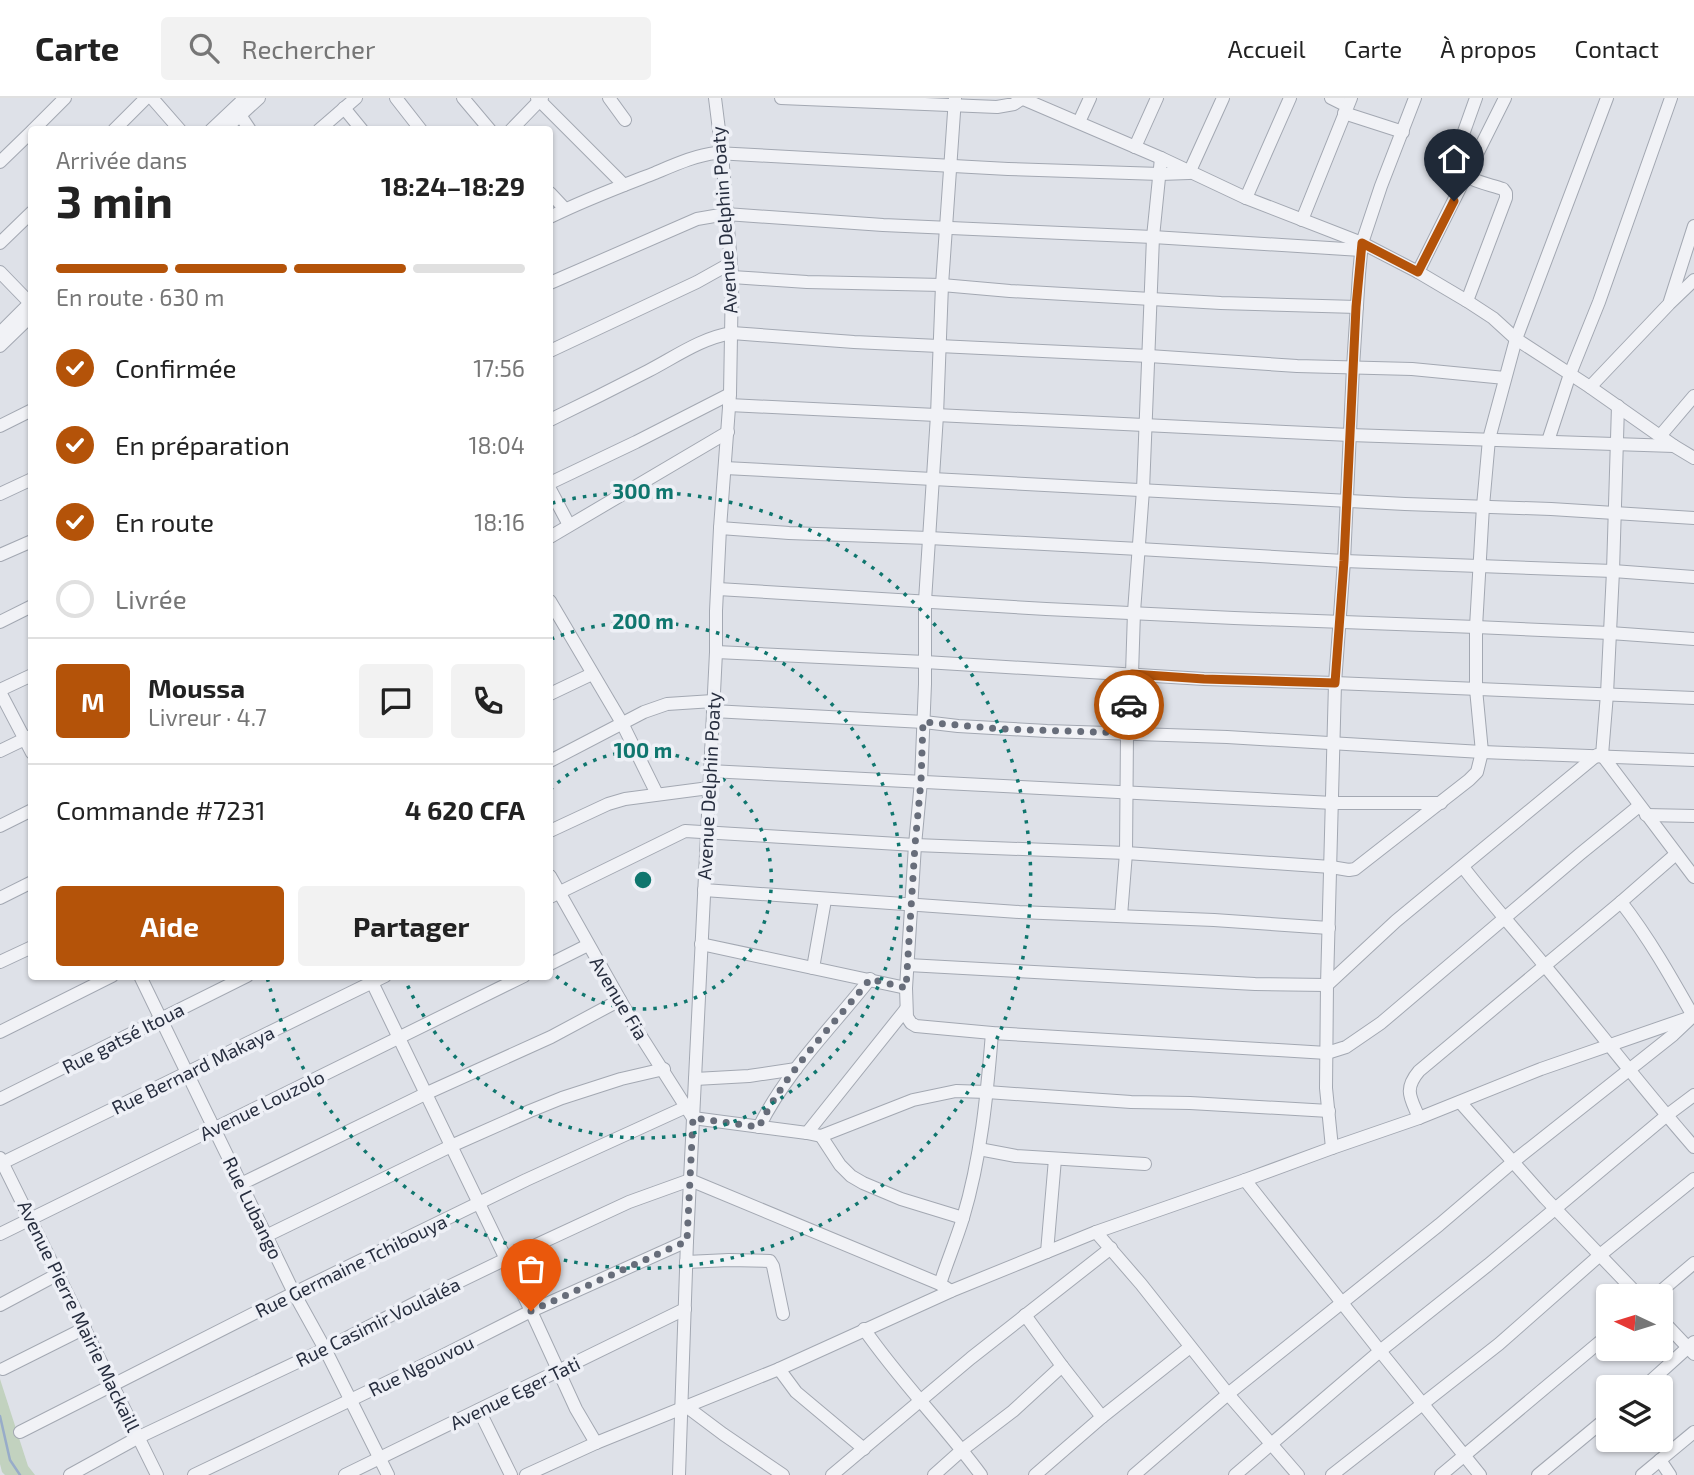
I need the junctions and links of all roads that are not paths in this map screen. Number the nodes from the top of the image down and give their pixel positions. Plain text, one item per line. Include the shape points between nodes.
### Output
1 (65, 98) edge
2 (146, 98) edge
3 (152, 98) edge
4 (245, 98) edge
5 (259, 98) edge
6 (356, 98) edge
7 (396, 98) edge
8 (463, 98) edge
9 (609, 98) edge
10 (715, 98) edge
11 (780, 98) edge
12 (1022, 98) edge
13 (1090, 98) edge
14 (1157, 98) edge
15 (1223, 98) edge
16 (1290, 98) edge
17 (1331, 98) edge
18 (1415, 98) edge
19 (1476, 98) edge
20 (1505, 98) edge
21 (1606, 98) edge
22 (1671, 98) edge
23 (540, 99) edge
24 (955, 102) edge
25 (1347, 105) edge
26 (344, 108) junction
27 (240, 115) junction
28 (625, 120) dead end
29 (1079, 122) junction
30 (36, 126) edge
31 (118, 126) edge
32 (176, 126) edge
33 (215, 126) edge
34 (228, 126) edge
35 (247, 126) edge
36 (324, 126) edge
37 (359, 126) edge
38 (418, 126) edge
39 (487, 126) edge
40 (516, 126) edge
41 (1403, 132) junction
42 (28, 134) edge
43 (1135, 147) junction
44 (722, 154) junction
45 (1161, 158) junction
46 (0, 162) edge
47 (951, 165) junction
48 (1189, 173) junction
49 (1160, 174) junction
50 (1467, 177) junction
51 (624, 185) junction
52 (553, 196) edge
53 (1246, 198) junction
54 (565, 209) junction
55 (726, 214) junction
56 (553, 215) edge
57 (28, 216) edge
58 (1302, 220) junction
59 (1694, 226) edge
60 (947, 227) junction
61 (1153, 237) junction
62 (0, 243) edge
63 (1362, 246) junction
64 (731, 263) junction
65 (0, 272) edge
66 (1418, 272) junction
67 (732, 277) junction
68 (1694, 280) edge
69 (553, 282) edge
70 (942, 285) junction
71 (1151, 298) junction
72 (1467, 301) junction
73 (28, 303) edge
74 (1669, 304) junction
75 (1356, 307) junction
76 (28, 309) edge
77 (28, 310) edge
78 (0, 333) edge
79 (732, 333) junction
80 (1516, 340) junction
81 (0, 346) edge
82 (939, 346) junction
83 (553, 350) edge
84 (1149, 356) junction
85 (1353, 368) junction
86 (1570, 374) junction
87 (1505, 378) junction
88 (1590, 387) junction
89 (1694, 396) edge
90 (730, 399) junction
91 (1618, 406) junction
92 (28, 412) edge
93 (937, 415) junction
94 (553, 418) edge
95 (1145, 424) junction
96 (0, 426) edge
97 (728, 432) junction
98 (1350, 435) junction
99 (1660, 436) junction
100 (1489, 439) junction
101 (1548, 441) junction
102 (1618, 445) junction
103 (1674, 446) junction
104 (1694, 458) edge
105 (725, 468) junction
106 (934, 479) junction
107 (28, 481) edge
108 (553, 482) edge
109 (1143, 490) junction
110 (0, 494) edge
111 (553, 495) edge
112 (1347, 500) junction
113 (1483, 506) junction
114 (1615, 514) junction
115 (1694, 518) edge
116 (569, 525) junction
117 (720, 528) junction
118 (553, 535) edge
119 (929, 538) junction
120 (28, 543) edge
121 (1139, 549) junction
122 (0, 555) edge
123 (1344, 561) junction
124 (1480, 566) junction
125 (1613, 571) junction
126 (1694, 577) edge
127 (718, 589) junction
128 (925, 601) junction
129 (28, 608) edge
130 (553, 611) edge
131 (1134, 612) junction
132 (1339, 621) junction
133 (0, 622) edge
134 (1476, 627) junction
135 (1610, 633) junction
136 (1694, 639) edge
137 (716, 652) junction
138 (925, 662) junction
139 (592, 674) junction
140 (1132, 674) junction
141 (28, 677) edge
142 (1335, 683) junction
143 (1476, 689) junction
144 (0, 691) edge
145 (553, 693) edge
146 (1607, 694) junction
147 (1694, 698) edge
148 (713, 706) junction
149 (923, 722) junction
150 (622, 723) junction
151 (1127, 733) junction
152 (28, 737) edge
153 (1334, 743) junction
154 (0, 751) edge
155 (1482, 752) junction
156 (1600, 755) junction
157 (553, 759) edge
158 (1694, 760) edge
159 (709, 771) junction
160 (921, 781) junction
161 (709, 788) junction
162 (1127, 792) junction
163 (657, 794) junction
164 (1333, 803) junction
165 (1441, 803) junction
166 (1643, 811) junction
167 (28, 812) edge
168 (1694, 817) edge
169 (0, 826) edge
170 (553, 830) edge
171 (707, 832) junction
172 (915, 845) junction
173 (1126, 853) junction
174 (1676, 854) junction
175 (1331, 867) junction
176 (1463, 867) junction
177 (1694, 877) edge
178 (28, 884) edge
179 (704, 890) junction
180 (554, 895) edge
181 (0, 898) edge
182 (825, 900) junction
183 (1621, 902) junction
184 (911, 904) junction
185 (1121, 916) junction
186 (1504, 919) junction
187 (1329, 928) junction
188 (701, 944) junction
189 (588, 946) junction
190 (28, 949) edge
191 (0, 962) edge
192 (553, 963) edge
193 (908, 965) junction
194 (1545, 966) junction
195 (813, 968) junction
196 (870, 979) junction
197 (104, 980) edge
198 (142, 980) edge
199 (239, 980) edge
200 (370, 980) edge
201 (516, 980) edge
202 (1327, 985) junction
203 (906, 988) junction
204 (620, 1000) junction
205 (906, 1009) junction
206 (1693, 1016) edge
207 (160, 1019) junction
208 (0, 1032) edge
209 (992, 1033) junction
210 (398, 1038) junction
211 (1608, 1045) junction
212 (1327, 1053) junction
213 (664, 1069) junction
214 (796, 1069) junction
215 (1629, 1070) junction
216 (187, 1073) junction
217 (695, 1079) junction
218 (987, 1091) junction
219 (425, 1094) junction
220 (1694, 1095) edge
221 (0, 1100) edge
222 (1460, 1102) junction
223 (1329, 1111) junction
224 (690, 1112) junction
225 (1666, 1116) junction
226 (1419, 1118) junction
227 (759, 1127) junction
228 (214, 1129) junction
229 (807, 1133) junction
230 (821, 1136) junction
231 (451, 1146) junction
232 (1332, 1147) junction
233 (1694, 1147) edge
234 (979, 1149) junction
235 (1055, 1159) junction
236 (1, 1161) edge
237 (1514, 1161) junction
238 (1145, 1164) dead end
239 (1694, 1179) edge
240 (690, 1180) junction
241 (1245, 1180) junction
242 (241, 1184) junction
243 (479, 1204) junction
244 (1556, 1209) junction
245 (963, 1218) junction
246 (31, 1219) junction
247 (1096, 1232) junction
248 (0, 1234) edge
249 (266, 1236) junction
250 (687, 1241) junction
251 (1111, 1248) junction
252 (1047, 1252) junction
253 (1600, 1255) junction
254 (506, 1259) junction
255 (686, 1262) junction
256 (1694, 1263) edge
257 (58, 1274) junction
258 (1628, 1284) edge
259 (1669, 1284) edge
260 (945, 1287) junction
261 (294, 1293) junction
262 (1342, 1303) junction
263 (0, 1305) edge
264 (685, 1309) junction
265 (531, 1311) junction
266 (783, 1314) dead end
267 (1025, 1315) junction
268 (85, 1328) junction
269 (864, 1329) junction
270 (1673, 1330) edge
271 (1596, 1345) edge
272 (1190, 1346) junction
273 (1692, 1348) edge
274 (325, 1349) junction
275 (1380, 1351) junction
276 (1062, 1366) junction
277 (2, 1369) dead end
278 (779, 1369) junction
279 (558, 1372) junction
280 (1659, 1375) edge
281 (113, 1384) junction
282 (1228, 1394) junction
283 (350, 1401) junction
284 (920, 1401) junction
285 (1423, 1404) junction
286 (684, 1407) junction
287 (479, 1410) junction
288 (1102, 1417) junction
289 (1596, 1427) edge
290 (20, 1432) dead end
291 (1694, 1432) edge
292 (139, 1437) junction
293 (596, 1443) junction
294 (1272, 1444) junction
295 (864, 1449) junction
296 (962, 1450) junction
297 (1464, 1456) junction
298 (380, 1458) junction
299 (1660, 1460) junction
300 (70, 1475) edge
301 (157, 1475) edge
302 (194, 1475) edge
303 (345, 1475) edge
304 (388, 1475) edge
305 (512, 1475) edge
306 (526, 1475) edge
307 (679, 1475) edge
308 (783, 1475) edge
309 (832, 1475) edge
310 (934, 1475) edge
311 (981, 1475) edge
312 (1035, 1475) edge
313 (1134, 1475) edge
314 (1235, 1475) edge
315 (1298, 1475) edge
316 (1332, 1475) edge
317 (1441, 1475) edge
318 (1480, 1475) edge
319 (1538, 1475) edge
320 (1642, 1475) edge
321 (1670, 1475) edge

1 - 30 street
2 - 31 street
3 - 32 street
4 - 33 street
5 - 27 street
6 - 26 street
7 - 38 street
8 - 39 street
9 - 28 street
10 - 44 street, Avenue Delphin Poaty
11 - 24 street
12 - 24 street via 1005,107
12 - 29 street
13 - 29 street
14 - 43 street
15 - 48 street
16 - 53 street
17 - 25 street
18 - 41 street
19 - 50 street via 1455,162
20 - 50 street
21 - 80 street
22 - 86 street
23 - 40 street
23 - 51 street
24 - 47 street
25 - 41 street
25 - 58 street
26 - 36 street
26 - 37 street
27 - 34 street
27 - 35 street
29 - 43 street
41 - 63 street
42 - 46 street
43 - 45 street
44 - 47 street
44 - 51 street via 708,154
44 - 55 street, Avenue Delphin Poaty
45 - 48 street
45 - 49 street
47 - 49 street
47 - 60 street
48 - 49 street
48 - 53 street
49 - 61 street
50 - 66 street
50 - 72 street via 1503,189 1506,198
51 - 54 street
52 - 54 street
53 - 58 street
54 - 56 street
55 - 60 street
55 - 64 street, Avenue Delphin Poaty
55 - 69 street via 698,219
57 - 62 street
58 - 63 street
59 - 74 street
60 - 61 street
60 - 70 street
61 - 63 street
61 - 71 street
63 - 66 street
63 - 75 street
64 - 67 street, Avenue Delphin Poaty
64 - 83 street
65 - 73 street
66 - 72 street
67 - 70 street
67 - 79 street, Avenue Delphin Poaty
68 - 74 street
70 - 71 street
70 - 82 street
71 - 75 street
71 - 84 street
72 - 80 street
74 - 88 street
75 - 85 street
76 - 78 street
77 - 81 street
79 - 82 street
79 - 90 street, Avenue Delphin Poaty
79 - 94 street via 702,341
80 - 86 street
80 - 87 street
82 - 84 street
82 - 93 street
84 - 85 street
84 - 95 street
85 - 87 street
85 - 98 street
86 - 88 street
86 - 101 street
87 - 100 street
88 - 91 street
89 - 99 street
90 - 93 street
90 - 97 street, Avenue Delphin Poaty
90 - 108 street
91 - 99 street
91 - 102 street
92 - 96 street
93 - 95 street
93 - 106 street
95 - 98 street
95 - 109 street
97 - 105 street, Avenue Delphin Poaty
97 - 116 street
98 - 100 street
98 - 112 street
99 - 103 street
100 - 101 street
100 - 113 street
101 - 102 street
102 - 103 street
102 - 114 street
103 - 104 street
105 - 106 street
105 - 117 street, Avenue Delphin Poaty
106 - 109 street
106 - 119 street
107 - 110 street
109 - 112 street
109 - 121 street
111 - 116 street
112 - 113 street
112 - 123 street
113 - 114 street
113 - 124 street
114 - 115 street
114 - 125 street
116 - 118 street
117 - 119 street
117 - 127 street, Avenue Delphin Poaty
119 - 121 street
119 - 128 street
120 - 122 street
121 - 123 street
121 - 131 street
123 - 124 street
123 - 132 street
124 - 125 street
124 - 134 street
125 - 126 street
125 - 135 street
127 - 128 street
127 - 137 street, Avenue Delphin Poaty
128 - 131 street
128 - 138 street
129 - 133 street
130 - 139 street
131 - 132 street
131 - 140 street
132 - 134 street
132 - 142 street
134 - 135 street
134 - 143 street
135 - 136 street
135 - 146 street
137 - 138 street
137 - 148 street, Avenue Delphin Poaty
138 - 140 street
138 - 149 street
139 - 145 street
139 - 150 street
140 - 142 street
140 - 151 street
141 - 144 street
142 - 143 street
142 - 153 street
143 - 146 street
143 - 155 street
144 - 152 street
146 - 147 street
146 - 156 street
148 - 149 street
148 - 150 street via 667,704
148 - 159 street, Avenue Delphin Poaty
149 - 151 street
149 - 160 street
150 - 157 street
150 - 163 street
151 - 153 street
151 - 162 street
152 - 154 street
153 - 155 street
153 - 164 street
155 - 156 street
155 - 165 street via 1476,772
156 - 158 street
156 - 166 street
156 - 176 street
159 - 160 street
159 - 161 street, Avenue Delphin Poaty
160 - 162 street
160 - 172 street
161 - 163 street
161 - 171 street, Avenue Delphin Poaty
162 - 164 street
162 - 173 street
163 - 170 street via 608,803
164 - 165 street
164 - 175 street
165 - 175 street via 1355,869
166 - 168 street
166 - 174 street
166 - 186 street
167 - 169 street
171 - 172 street
171 - 179 street, Avenue Delphin Poaty
171 - 180 street via 684,831
172 - 173 street
172 - 184 street
173 - 175 street
173 - 185 street
174 - 177 street
174 - 183 street
175 - 187 street
176 - 186 street
176 - 202 street
178 - 181 street
179 - 182 street
179 - 188 street, Avenue Delphin Poaty
180 - 189 street, Avenue Fia
182 - 184 street
182 - 195 street
183 - 194 street
183 - 206 street
184 - 185 street
184 - 193 street
185 - 187 street
186 - 194 street
186 - 212 street via 1381,1023 1346,1047
187 - 202 street
188 - 195 street
188 - 217 street, Avenue Delphin Poaty
189 - 192 street
189 - 204 street, Avenue Fia
190 - 191 street
193 - 202 street
193 - 203 street
194 - 211 street
194 - 226 street via 1419,1071 1410,1088
195 - 196 street
196 - 203 street
196 - 214 street
197 - 208 street
198 - 207 street, Rue Lubango
199 - 207 street, Rue gatsé Itoua
200 - 210 street
200 - 216 street, Rue Bernard Makaya
201 - 210 street, Avenue Louzolo
202 - 212 street
203 - 205 street
204 - 213 street, Avenue Fia
204 - 219 street
205 - 209 street via 916,1026
205 - 229 street
206 - 211 street
206 - 215 street
207 - 216 street, Rue Lubango
207 - 221 street, Rue gatsé Itoua
209 - 212 street
209 - 218 street
210 - 219 street
210 - 228 street, Avenue Louzolo
211 - 215 street
211 - 222 street
212 - 223 street
213 - 224 street, Avenue Fia
213 - 231 street via 562,1098
214 - 217 street
214 - 227 street
215 - 225 street
215 - 237 street
216 - 228 street, Rue Lubango
216 - 236 street, Rue Bernard Makaya
217 - 224 street, Avenue Delphin Poaty
218 - 223 street
218 - 230 street via 922,1098
218 - 234 street
219 - 231 street
219 - 242 street
220 - 225 street
222 - 226 street
222 - 237 street
223 - 232 street
224 - 227 street
224 - 240 street, Avenue Delphin Poaty
224 - 243 street, Rue Germaine Tchibouya
225 - 233 street
225 - 244 street
226 - 232 street
227 - 229 street
228 - 242 street, Rue Lubango
228 - 246 street, Avenue Louzolo
229 - 230 street
230 - 245 street via 840,1165 863,1183
231 - 243 street
231 - 249 street
232 - 241 street
234 - 235 street
234 - 245 street
235 - 238 street
235 - 252 street
236 - 246 street, Avenue Pierre Mairie Mackaill
237 - 244 street
237 - 262 street
239 - 253 street
240 - 250 street, Avenue Delphin Poaty
240 - 254 street, Rue Casimir Voulaléa via 629,1202
240 - 260 street
241 - 247 street
241 - 262 street
242 - 249 street, Rue Lubango
243 - 254 street
243 - 261 street, Rue Germaine Tchibouya
244 - 253 street
244 - 275 street
245 - 260 street
246 - 248 street, Avenue Louzolo
246 - 257 street, Avenue Pierre Mairie Mackaill
247 - 251 street
247 - 252 street
249 - 261 street, Rue Lubango
250 - 255 street, Avenue Delphin Poaty
250 - 265 street, Rue Ngouvou
251 - 267 street
251 - 272 street
252 - 260 street
253 - 258 street
253 - 285 street
254 - 265 street
254 - 274 street, Rue Casimir Voulaléa
255 - 264 street, Avenue Delphin Poaty
255 - 266 street via 770,1261
256 - 259 street
257 - 263 street
257 - 268 street, Avenue Pierre Mairie Mackaill
260 - 269 street
261 - 274 street, Rue Lubango
261 - 281 street, Rue Germaine Tchibouya
262 - 275 street
262 - 282 street
264 - 279 street, Avenue Eger Tati
264 - 286 street, Avenue Delphin Poaty
265 - 279 street
265 - 283 street, Rue Ngouvou
267 - 276 street
267 - 284 street
268 - 277 street
268 - 281 street, Avenue Pierre Mairie Mackaill
269 - 278 street
269 - 284 street
270 - 273 street
271 - 297 street
272 - 282 street
272 - 288 street
273 - 280 street
274 - 283 street, Rue Lubango
274 - 292 street, Rue Casimir Voulaléa
275 - 285 street
275 - 294 street
276 - 288 street
276 - 296 street
278 - 286 street
278 - 295 street via 796,1392
279 - 287 street, Avenue Eger Tati
279 - 293 street
281 - 290 street, Rue Germaine Tchibouya
281 - 292 street, Avenue Pierre Mairie Mackaill
282 - 294 street
282 - 313 street
283 - 298 street, Rue Lubango
283 - 302 street, Rue Ngouvou
284 - 295 street
284 - 296 street
285 - 297 street
285 - 316 street
286 - 293 street
286 - 307 street, Avenue Delphin Poaty
286 - 308 street
287 - 298 street, Avenue Eger Tati
287 - 305 street
288 - 312 street
289 - 319 street
291 - 299 street
292 - 300 street, Rue Casimir Voulaléa
292 - 301 street, Avenue Pierre Mairie Mackaill
293 - 306 street
294 - 314 street
294 - 315 street
295 - 309 street
296 - 310 street
296 - 311 street
297 - 317 street
297 - 318 street
298 - 303 street, Avenue Eger Tati
298 - 304 street, Rue Lubango
299 - 320 street
299 - 321 street

